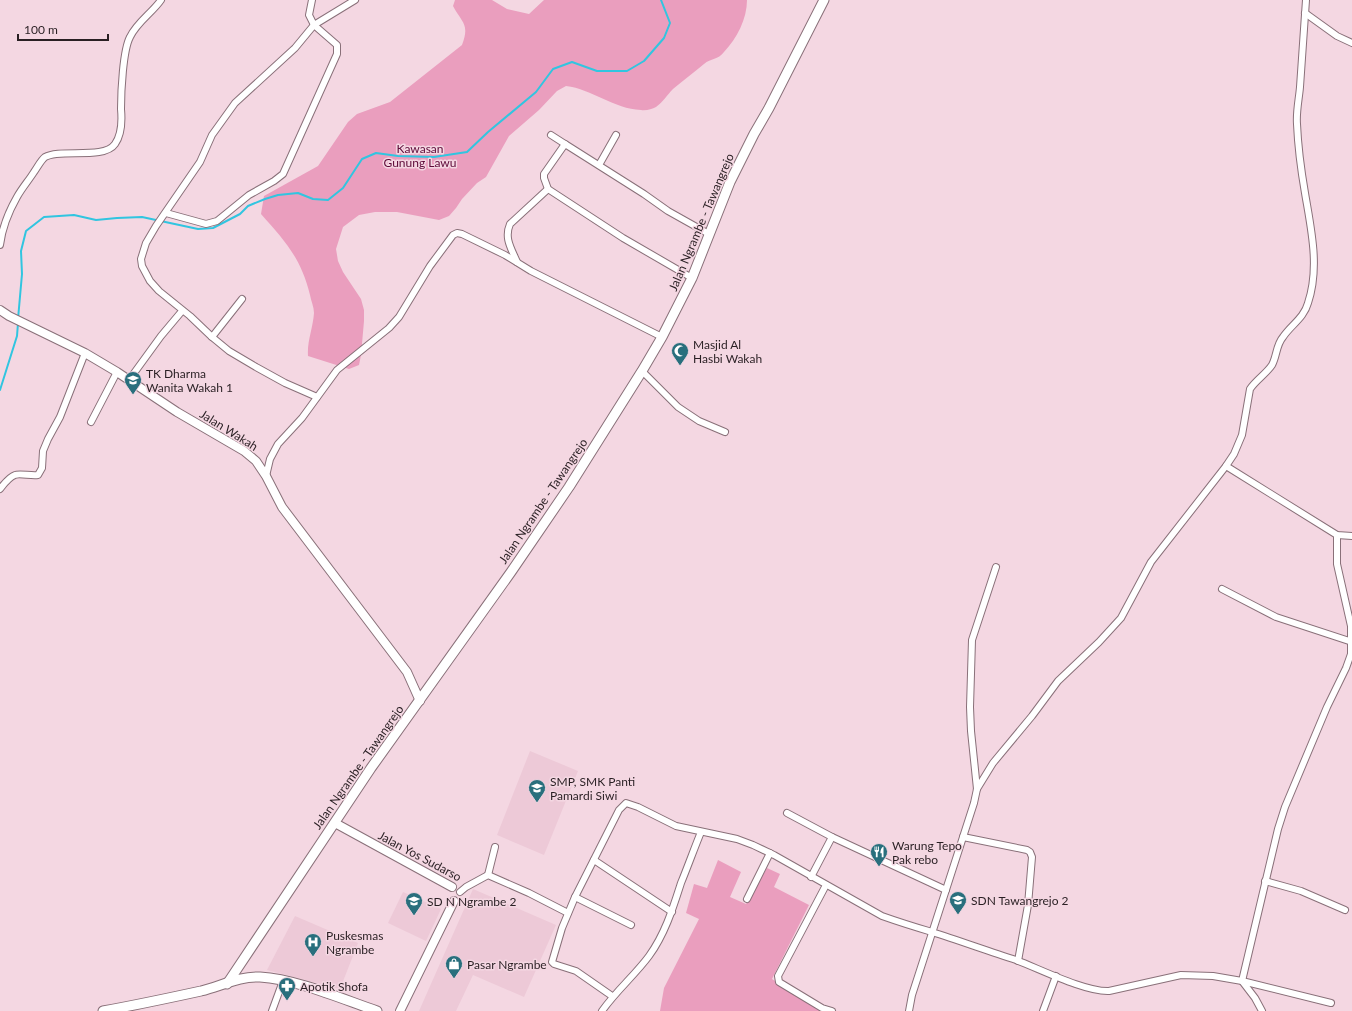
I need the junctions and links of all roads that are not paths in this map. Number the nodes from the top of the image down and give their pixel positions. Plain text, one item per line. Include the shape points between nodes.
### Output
1 (162, 0) edge
2 (312, 0) edge
3 (355, 0) edge
4 (824, 0) edge
5 (1306, 0) edge
6 (1305, 13) junction
7 (314, 25) junction
8 (1352, 43) edge
9 (616, 134) dead end
10 (551, 135) dead end
11 (565, 144) junction
12 (599, 166) junction
13 (548, 189) junction
14 (164, 215) junction
15 (709, 234) junction
16 (0, 245) edge
17 (517, 262) junction
18 (692, 278) junction
19 (242, 299) dead end
20 (0, 310) edge
21 (182, 311) junction
22 (212, 337) junction
23 (662, 337) junction
24 (85, 354) junction
25 (642, 371) junction
26 (117, 372) junction
27 (129, 380) junction
28 (316, 397) junction
29 (91, 422) dead end
30 (725, 432) dead end
31 (1226, 466) junction
32 (266, 476) junction
33 (0, 489) edge
34 (1337, 535) junction
35 (1352, 536) edge
36 (996, 567) dead end
37 (1222, 589) dead end
38 (1352, 642) edge
39 (420, 701) junction
40 (977, 789) junction
41 (787, 813) dead end
42 (335, 823) junction
43 (701, 832) junction
44 (832, 837) junction
45 (963, 838) junction
46 (495, 847) dead end
47 (770, 853) junction
48 (594, 860) junction
49 (488, 876) junction
50 (811, 877) junction
51 (1265, 881) junction
52 (826, 885) junction
53 (452, 887) joint
54 (946, 890) junction
55 (460, 892) junction
56 (575, 897) junction
57 (747, 899) dead end
58 (454, 901) joint
59 (1345, 910) dead end
60 (672, 912) junction
61 (568, 913) junction
62 (631, 925) dead end
63 (932, 932) junction
64 (1018, 961) junction
65 (1056, 976) junction
66 (283, 981) junction
67 (1242, 981) junction
68 (227, 984) junction
69 (304, 986) junction
70 (612, 996) junction
71 (1331, 1003) dead end
72 (107, 1011) edge
73 (272, 1011) edge
74 (367, 1011) edge
75 (377, 1011) edge
76 (400, 1011) edge
77 (602, 1011) edge
78 (828, 1011) edge
79 (910, 1011) edge
80 (1043, 1011) edge
81 (1262, 1011) edge

1 - 16 street via 130,37 126,51 122,119 114,146 86,153 53,154 44,158 17,196
2 - 7 street via 309,14
3 - 7 street
4 - 15 main road, Jalan Ngrambe - Tawangrejo via 730,182
5 - 6 street
6 - 8 street via 1337,36
6 - 31 street via 1297,122 1314,259 1311,289 1305,311 1281,338 1271,367 1250,389 1242,435
7 - 14 street via 295,48 235,103 212,135 200,162
7 - 14 street via 334,42 338,49 337,54 283,174 249,195 217,221 206,224
9 - 12 street
10 - 11 street
11 - 12 street
11 - 13 street via 544,174
12 - 15 street
13 - 17 street via 510,224 507,238
13 - 18 street via 623,238
14 - 21 street via 142,251 142,266 150,281
15 - 18 main road, Jalan Ngrambe - Tawangrejo
17 - 23 street
17 - 28 street via 462,234 453,235 430,266 399,317 337,370
18 - 23 main road, Jalan Ngrambe - Tawangrejo
19 - 22 street
20 - 24 street, Jalan Wakah
21 - 22 street
21 - 27 street
22 - 28 street via 256,367
23 - 25 main road, Jalan Ngrambe - Tawangrejo
24 - 26 street, Jalan Wakah
24 - 33 street via 60,417 43,451 41,472 32,476 15,475
25 - 30 street via 678,407 699,421
25 - 39 main road, Jalan Ngrambe - Tawangrejo via 569,487
26 - 27 street, Jalan Wakah
26 - 29 street
27 - 32 street, Jalan Wakah via 177,412 244,451 256,461
28 - 32 street via 302,418 278,444 270,459
31 - 34 street
31 - 40 street via 1151,562 1121,618 1058,681 993,763
32 - 39 street, Jalan Wakah via 282,507 407,672
34 - 35 street
34 - 38 street via 1337,564 1351,626
36 - 40 street via 972,640 970,712
37 - 38 street via 1276,617
38 - 51 street via 1346,668 1285,807
39 - 42 main road, Jalan Ngrambe - Tawangrejo
40 - 45 street
41 - 44 street
42 - 53 street, Jalan Yos Sudarso
42 - 68 main road, Jalan Ngrambe - Tawangrejo
43 - 47 street via 737,839
43 - 48 street via 676,826 631,803 626,803 619,810
43 - 60 street
44 - 50 street
44 - 54 street
45 - 54 street
45 - 64 street via 1030,852 1028,905
46 - 49 street
47 - 50 street
47 - 57 street
48 - 56 street
48 - 60 street
49 - 55 street via 466,886
49 - 61 street
50 - 52 street
51 - 59 street via 1300,891
51 - 67 street
52 - 63 street via 882,916
52 - 78 street via 778,976 779,982
53 - 55 street, Jalan Yos Sudarso
54 - 63 street
55 - 58 street, Jalan Yos Sudarso
56 - 61 street
56 - 62 street
58 - 76 street, Jalan Yos Sudarso
60 - 70 street via 650,955
61 - 70 street via 552,962 576,971
63 - 64 street
63 - 79 street via 912,995
64 - 65 street
65 - 67 street via 1101,991 1181,975 1213,976
65 - 80 street
66 - 68 main road via 247,978
66 - 69 main road
66 - 73 street
67 - 71 street
67 - 81 street
68 - 72 main road
69 - 74 main road via 313,992
69 - 75 main road
70 - 77 street

